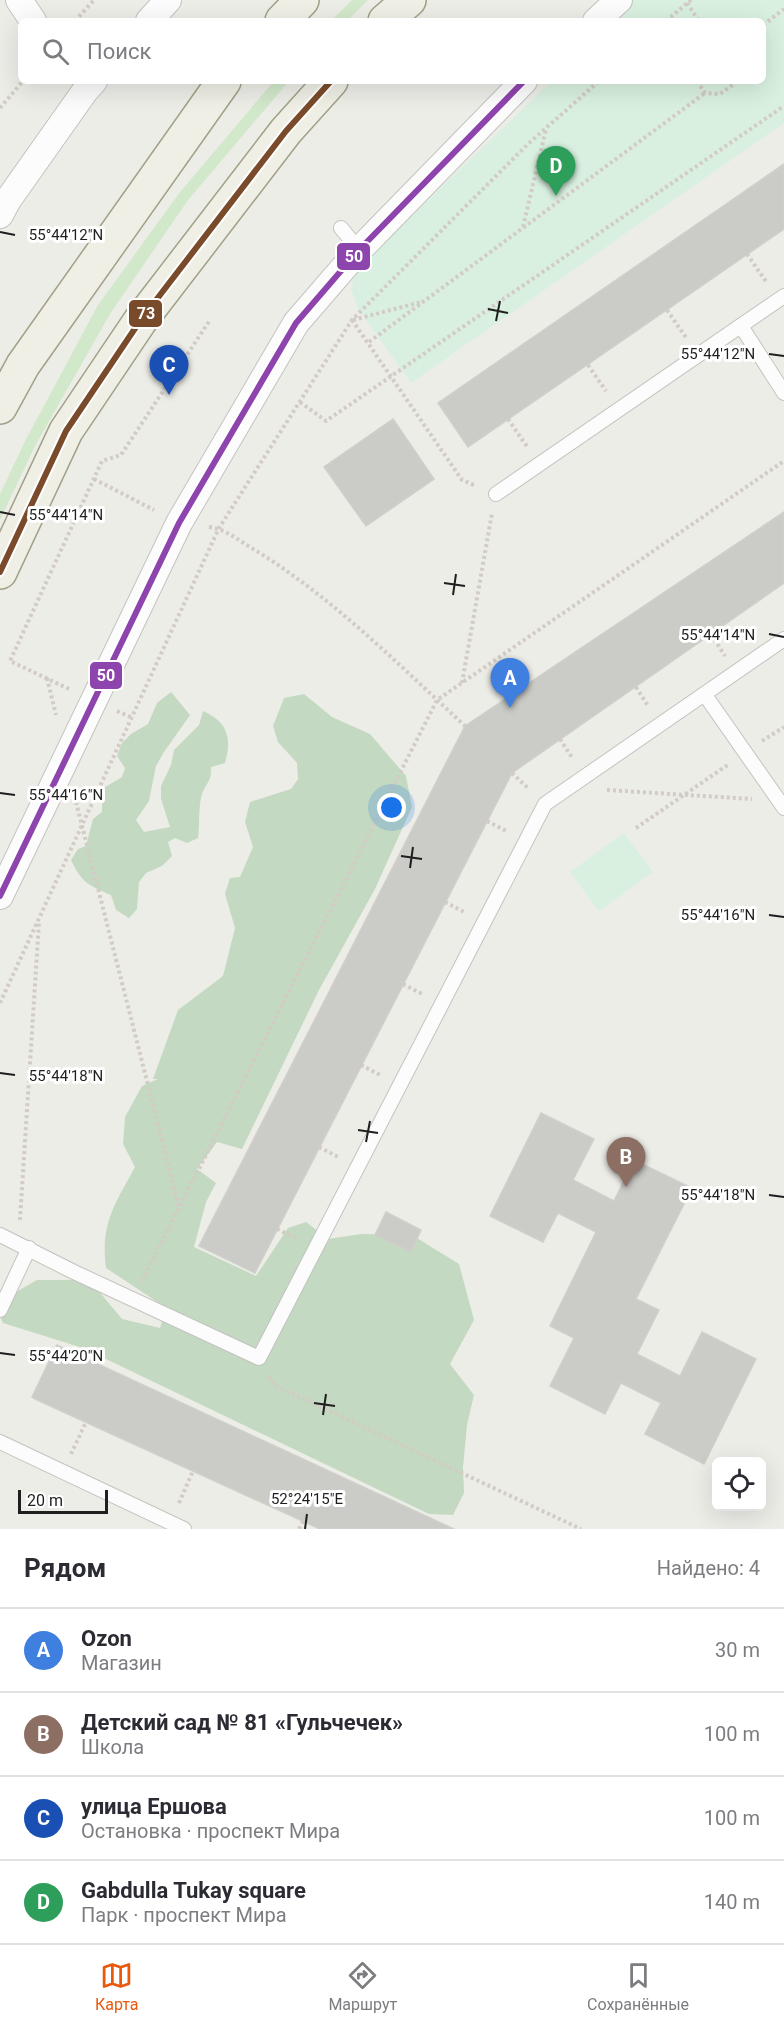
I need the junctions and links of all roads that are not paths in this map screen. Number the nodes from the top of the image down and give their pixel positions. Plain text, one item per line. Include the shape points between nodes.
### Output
1 (19, 0) edge
2 (168, 0) edge
3 (302, 0) edge
4 (409, 0) edge
5 (619, 0) edge
6 (31, 18) edge
7 (152, 18) edge
8 (285, 18) edge
9 (388, 18) edge
10 (599, 18) edge
11 (85, 84) edge
12 (222, 84) edge
13 (328, 84) edge
14 (518, 84) edge
15 (0, 215) edge
16 (341, 228) dead end
17 (359, 249) junction
18 (781, 298) edge
19 (741, 326) junction
20 (784, 393) edge
21 (0, 407) edge
22 (496, 494) road end
23 (0, 572) edge
24 (784, 639) edge
25 (705, 695) junction
26 (782, 804) edge
27 (0, 896) edge
28 (0, 1235) edge
29 (29, 1248) junction
30 (0, 1310) edge
31 (0, 1442) edge
32 (184, 1529) edge

1 - 6 street
2 - 7 street
3 - 8 main road
4 - 9 main road
5 - 10 street
11 - 15 street
12 - 21 main road via 23,365
13 - 23 main road via 286,131 140,321 66,431
14 - 17 street
16 - 17 lane
17 - 27 street via 296,323 179,523
18 - 19 lane
19 - 20 lane
19 - 22 lane
24 - 25 lane
25 - 26 lane
25 - 29 lane via 545,804 259,1358
28 - 29 lane
29 - 30 lane
31 - 32 lane

